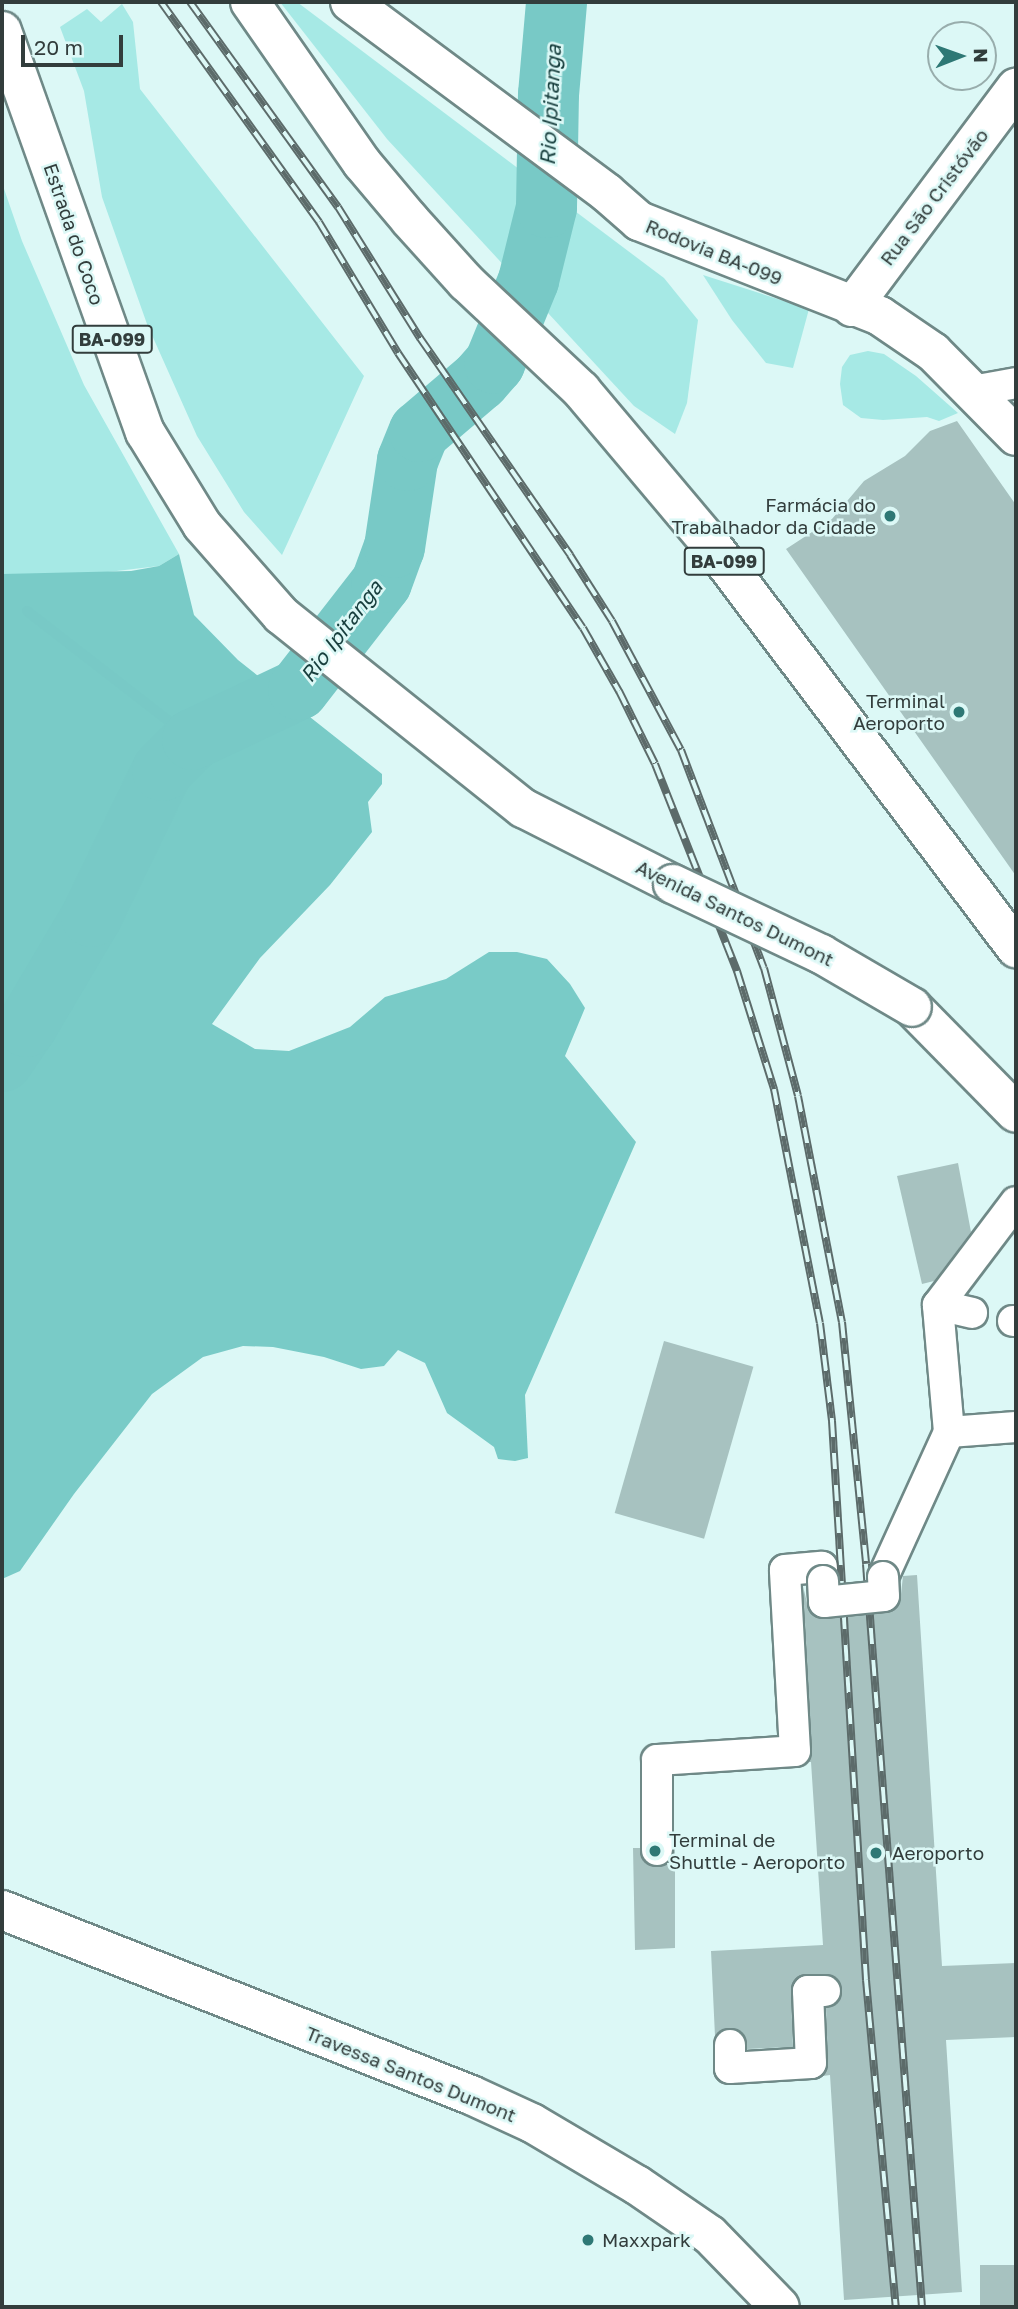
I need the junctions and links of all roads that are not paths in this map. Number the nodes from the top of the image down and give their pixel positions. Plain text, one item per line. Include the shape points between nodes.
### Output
1 (250, 2) edge
2 (350, 2) edge
3 (2, 31) edge
4 (1016, 88) edge
5 (852, 307) junction
6 (1016, 383) edge
7 (972, 391) junction
8 (1016, 436) edge
9 (433, 739) joint
10 (1016, 948) edge
11 (1016, 1113) edge
12 (1014, 1204) edge
13 (938, 1305) junction
14 (972, 1312) dead end
15 (1016, 1427) edge
16 (949, 1433) junction
17 (657, 1850) dead end
18 (2, 1910) edge
19 (825, 1991) dead end
20 (730, 2045) dead end
21 (780, 2307) edge

1 - 10 main road, BA-099 via 362,163 466,282 581,390 710,543
2 - 5 main road, Rodovia BA-099 via 639,221
3 - 9 main road, Estrada do Coco / BA-099 via 145,432 202,525 281,615
4 - 5 main road, Rua São Cristóvão
5 - 7 main road, Rodovia BA-099 via 880,316 933,352
6 - 7 street
7 - 8 main road, Rodovia BA-099
9 - 11 main road, Avenida Santos Dumont / BA-099, bridge via 523,808 821,954 912,1007
12 - 13 street
13 - 14 street
13 - 16 street
15 - 16 street
16 - 17 street, bridge via 883,1577 884,1596 824,1602 822,1567 785,1570 794,1751 657,1760
18 - 21 main road, Travessa Santos Dumont via 532,2123 710,2235
19 - 20 street via 808,1991 811,2063 730,2068

